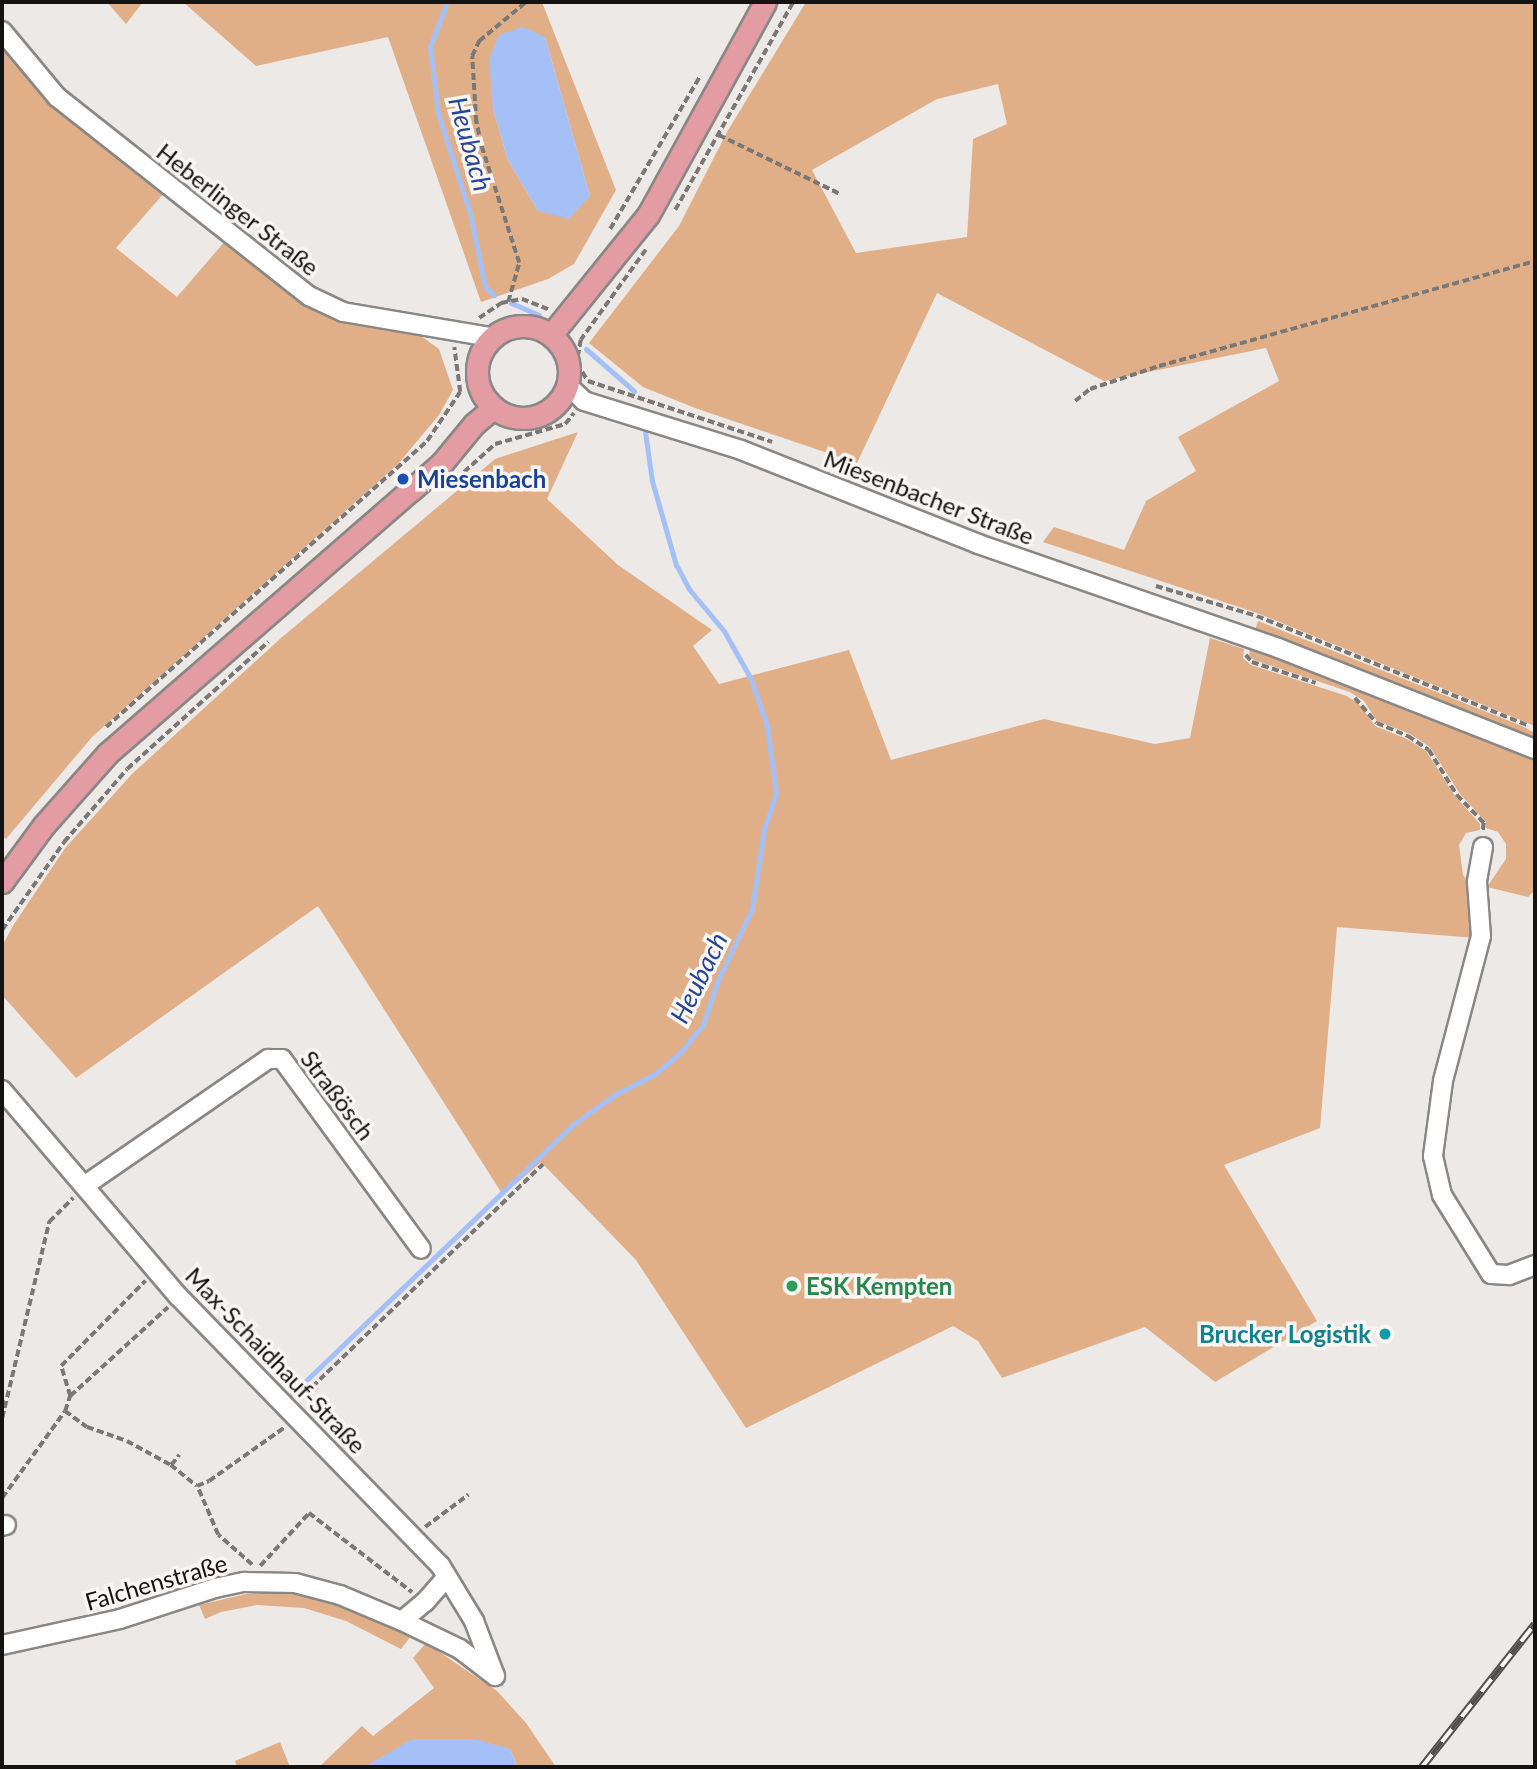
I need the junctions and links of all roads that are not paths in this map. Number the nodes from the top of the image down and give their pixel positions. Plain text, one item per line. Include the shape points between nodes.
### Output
1 (765, 2) edge
2 (2, 31) edge
3 (551, 335) junction
4 (491, 337) junction
5 (567, 385) junction
6 (493, 408) junction
7 (1535, 749) edge
8 (1483, 847) road end
9 (2, 882) edge
10 (2, 1090) edge
11 (84, 1186) junction
12 (421, 1249) dead end
13 (1535, 1265) edge
14 (447, 1577) junction
15 (402, 1621) junction
16 (2, 1645) edge
17 (495, 1676) joint

1 - 3 main road via 648,215
2 - 4 street, Heberlinger Straße via 57,97 309,296 343,312
3 - 4 main road via 533,327 509,327
3 - 5 main road via 566,358
4 - 6 main road via 478,360 478,384
5 - 6 main road via 556,404 534,417 510,417
5 - 7 street, Miesenbacher Straße via 584,401 741,450 978,544 1278,648
6 - 9 main road via 431,473 108,753 44,825
8 - 13 street via 1477,882 1481,936 1443,1081 1433,1156 1442,1195 1491,1274 1509,1275
10 - 11 street, Max-Schaidhauf-Straße
11 - 12 street, Straßösch via 268,1059 282,1059
11 - 14 street, Max-Schaidhauf-Straße via 179,1297 414,1535
14 - 15 street
14 - 17 street, Max-Schaidhauf-Straße via 474,1620
15 - 16 street, Falchenstraße via 340,1595 295,1583 243,1582 108,1622
15 - 17 street, Falchenstraße via 460,1649

